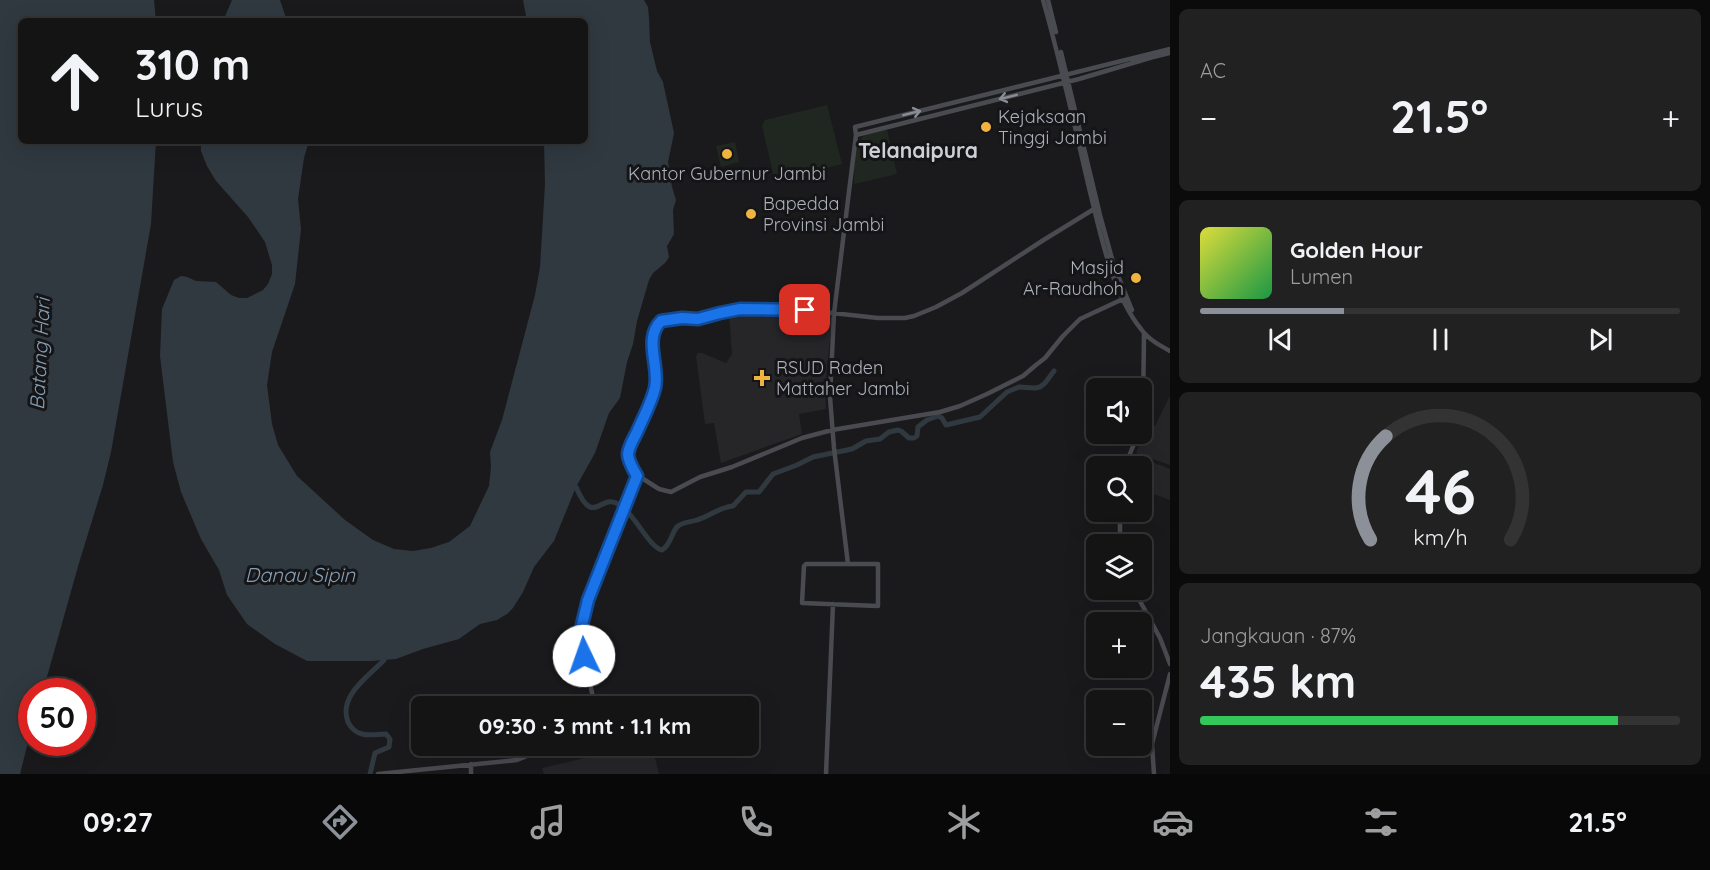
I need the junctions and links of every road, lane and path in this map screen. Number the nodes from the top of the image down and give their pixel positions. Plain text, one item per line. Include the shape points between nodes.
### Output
1 (1043, 0) edge
2 (1048, 0) edge
3 (1169, 51) edge
4 (1065, 75) junction
5 (1066, 82) junction
6 (856, 135) junction
7 (1091, 187) junction
8 (1094, 209) junction
9 (1123, 299) junction
10 (834, 313) junction
11 (1144, 332) junction
12 (1170, 349) edge
13 (1143, 378) edge
14 (832, 430) junction
15 (637, 476) junction
16 (848, 564) junction
17 (1139, 600) edge
18 (832, 604) junction
19 (1170, 664) edge
20 (1170, 675) edge
21 (593, 696) edge
22 (527, 756) edge
23 (471, 764) junction
24 (384, 773) edge
25 (378, 774) edge
26 (471, 774) edge
27 (826, 774) edge
28 (1154, 774) edge

1 - 4 street
2 - 4 street
3 - 4 street
3 - 5 street
4 - 5 street
6 -> 4 street via 855,127
5 -> 6 street
5 - 7 street
6 - 10 street
7 - 8 street
7 - 11 street via 1120,284
8 - 9 street
8 - 10 street via 962,293 925,312 905,318
9 - 11 street
9 - 14 street via 1080,319 1023,376 987,394 940,412
10 - 14 street
10 - 15 street via 755,308 698,319 661,321 652,339 655,387 628,454
11 - 12 street via 1155,343
11 - 13 street
14 - 15 street via 700,477 670,492
14 - 16 street
15 - 21 street via 597,573 581,629
16 - 18 street via 804,566 802,603
16 - 18 street via 878,564 878,606
17 - 19 street
18 - 27 street
20 - 28 street via 1152,744
22 - 23 street
23 - 24 street
23 - 26 street
24 - 25 street

